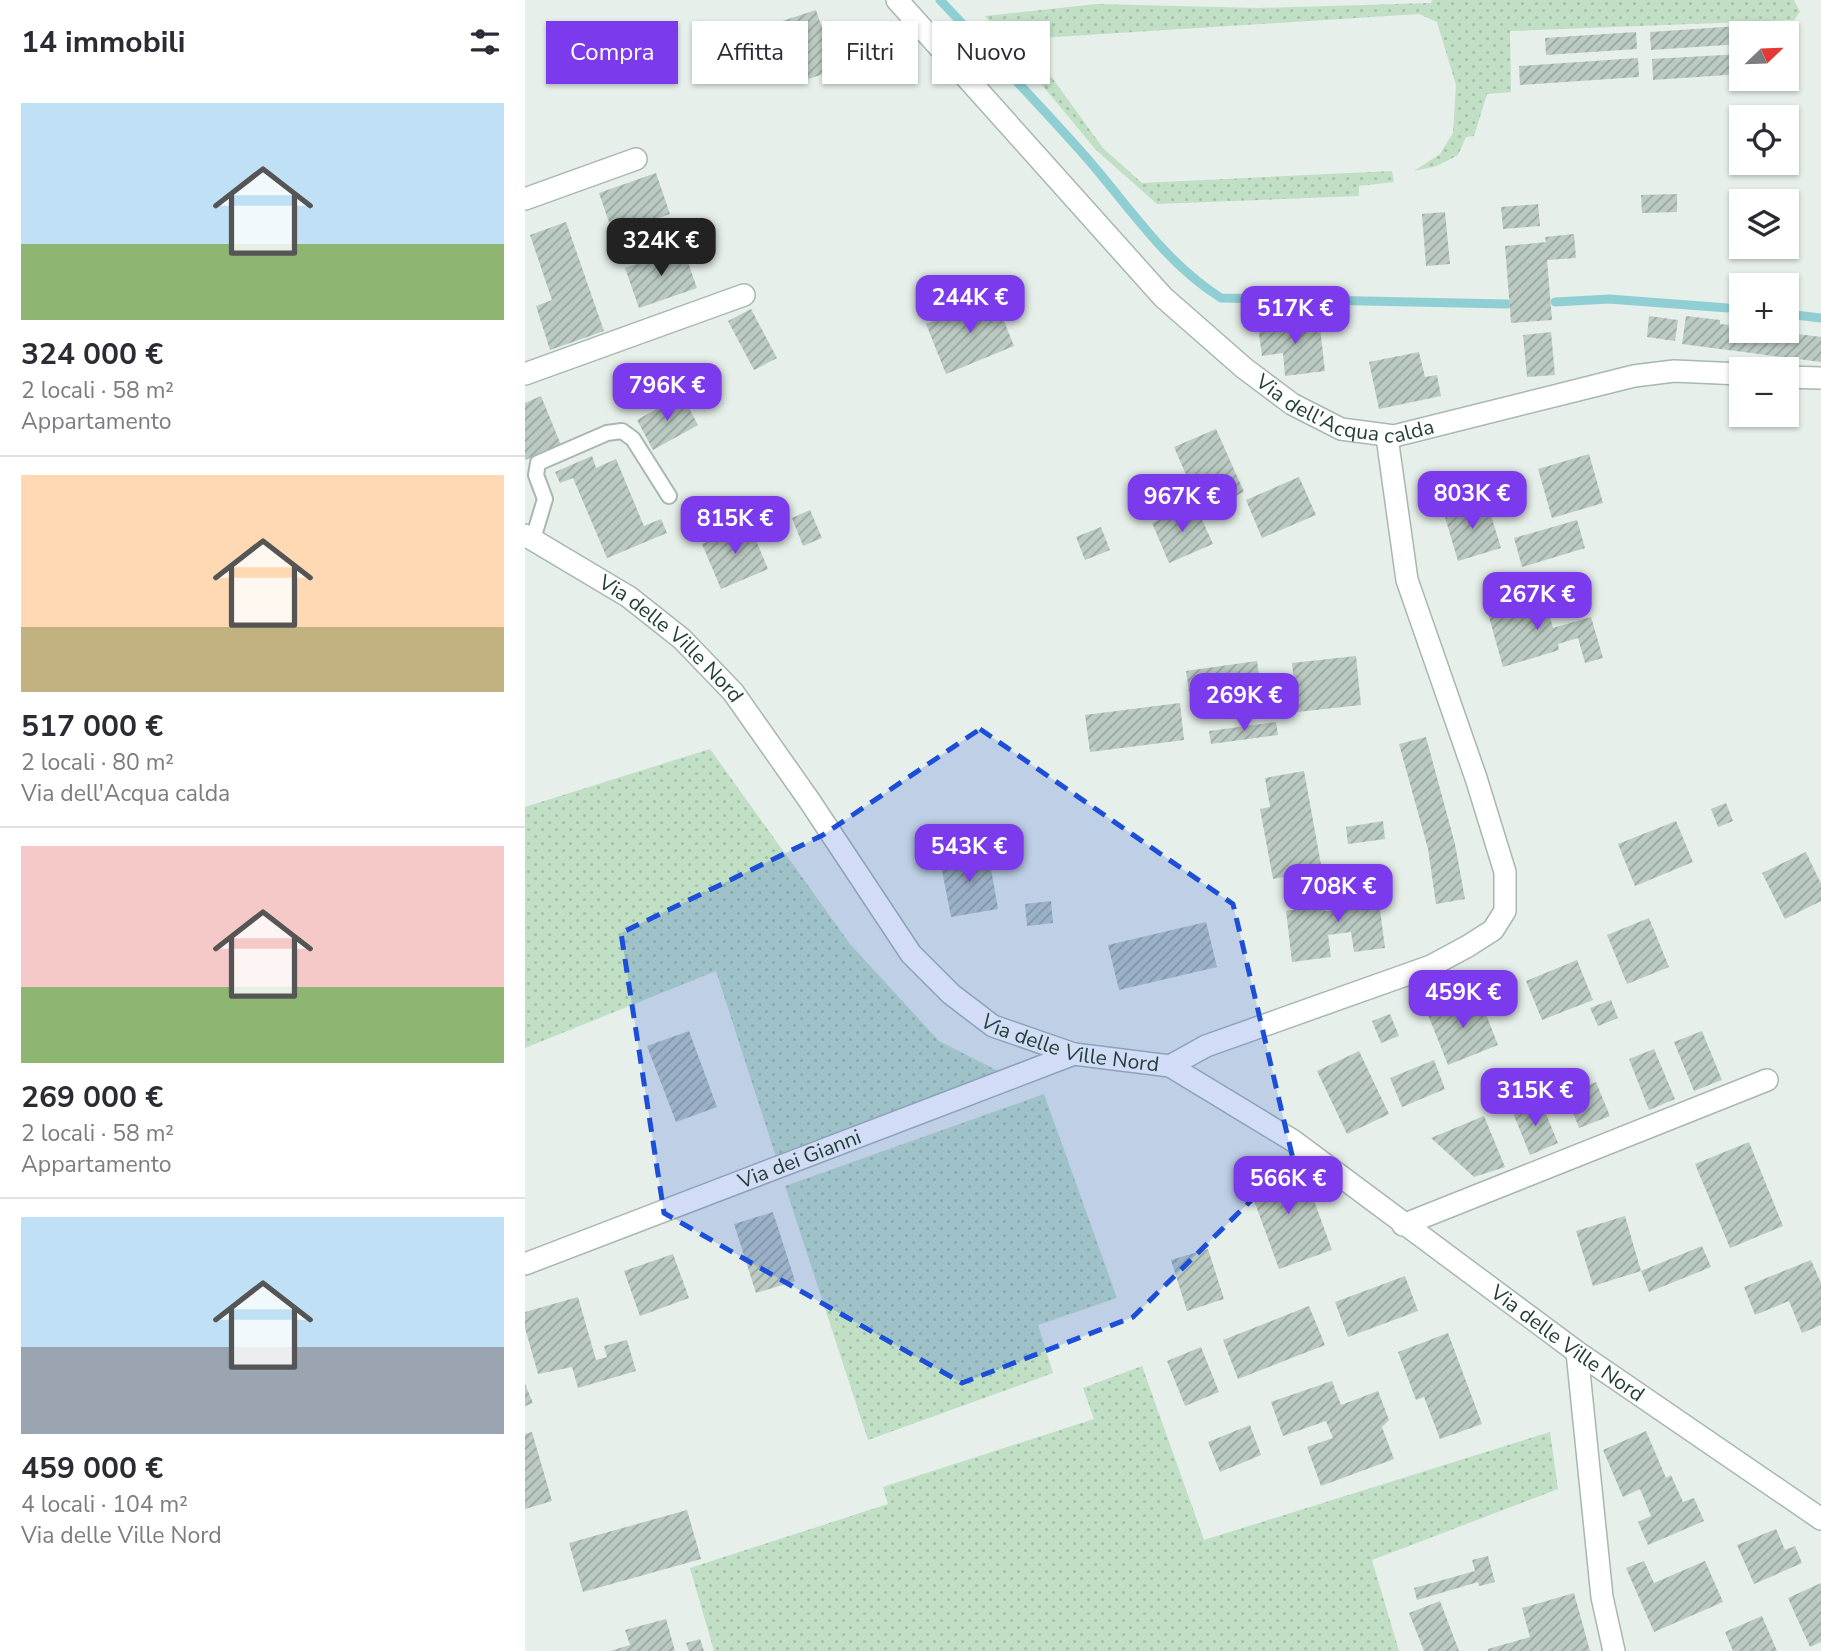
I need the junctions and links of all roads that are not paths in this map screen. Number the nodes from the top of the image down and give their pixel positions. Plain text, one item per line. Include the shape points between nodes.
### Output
1 (897, 0) edge
2 (636, 159) dead end
3 (525, 199) edge
4 (744, 295) dead end
5 (1729, 373) edge
6 (525, 374) edge
7 (1799, 377) edge
8 (1821, 378) edge
9 (1387, 437) junction
10 (531, 466) edge
11 (669, 496) dead end
12 (529, 537) edge
13 (1075, 1054) junction
14 (1170, 1066) junction
15 (1767, 1080) dead end
16 (1403, 1225) junction
17 (525, 1264) edge
18 (1577, 1352) junction
19 (1821, 1518) edge
20 (1614, 1651) edge

1 - 9 street, Via dell'Acqua calda via 1163,297 1291,404 1341,429
2 - 3 street
4 - 6 street
5 - 9 street, Via dell'Acqua calda via 1674,371 1634,376
7 - 8 street
9 - 14 street via 1407,580 1505,872 1505,911 1493,930 1431,965 1206,1046
10 - 11 lane via 607,433 622,431 633,439
10 - 12 lane via 545,499
12 - 13 street, Via delle Ville Nord via 629,597 682,639 733,692 911,954 951,994 993,1026
13 - 14 street, Via delle Ville Nord
13 - 17 street, Via dei Gianni
14 - 16 street, Via delle Ville Nord via 1292,1140
15 - 16 street
16 - 18 street, Via delle Ville Nord
18 - 19 street, Via delle Ville Nord
18 - 20 street via 1602,1597

